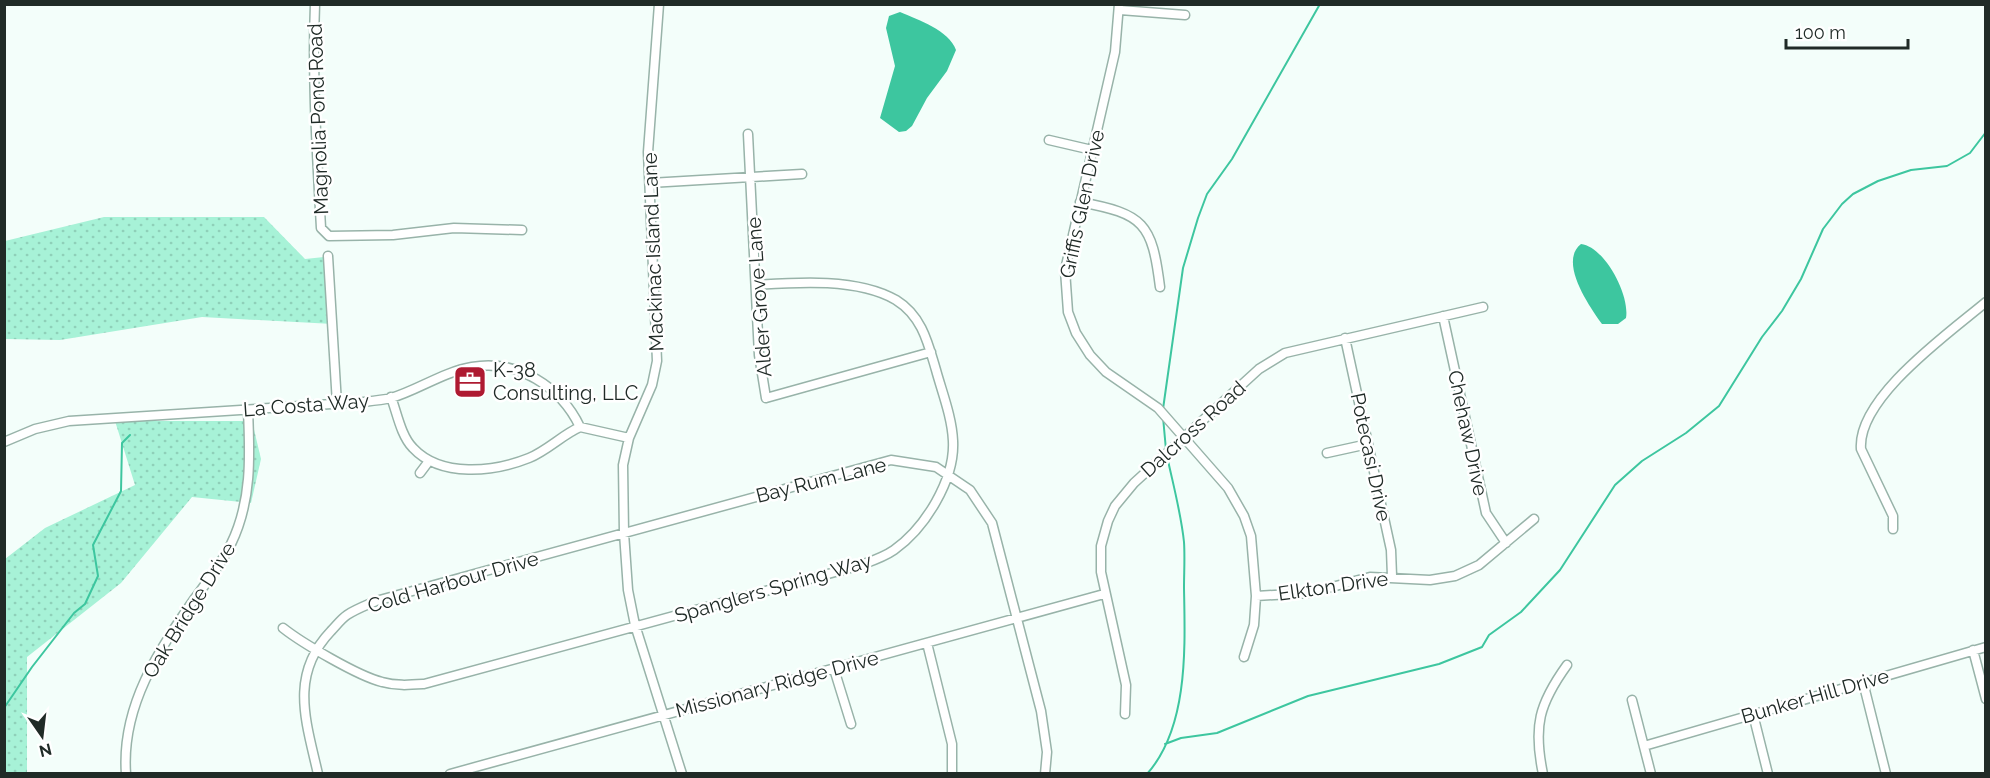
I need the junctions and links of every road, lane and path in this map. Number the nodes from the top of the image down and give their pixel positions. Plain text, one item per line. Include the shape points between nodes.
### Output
1 (315, 4) edge
2 (659, 4) edge
3 (1119, 7) edge
4 (1185, 15) dead end
5 (748, 134) dead end
6 (1049, 140) dead end
7 (1092, 150) junction
8 (802, 174) dead end
9 (750, 177) junction
10 (650, 183) junction
11 (1080, 202) junction
12 (522, 230) dead end
13 (328, 256) dead end
14 (756, 285) junction
15 (1160, 287) dead end
16 (1986, 302) edge
17 (1483, 307) dead end
18 (1443, 316) junction
19 (1345, 338) junction
20 (931, 352) junction
21 (391, 398) junction
22 (337, 404) junction
23 (248, 410) junction
24 (580, 427) junction
25 (628, 438) junction
26 (1183, 438) junction
27 (4, 442) edge
28 (1368, 444) junction
29 (1327, 453) dead end
30 (429, 461) junction
31 (420, 473) dead end
32 (948, 475) junction
33 (1534, 519) dead end
34 (1893, 529) dead end
35 (624, 533) junction
36 (1506, 543) junction
37 (1392, 576) junction
38 (1104, 594) junction
39 (1256, 596) junction
40 (1017, 616) junction
41 (635, 625) junction
42 (283, 628) dead end
43 (927, 643) junction
44 (1986, 647) edge
45 (316, 649) junction
46 (1973, 650) junction
47 (1244, 657) dead end
48 (1568, 665) dead end
49 (834, 669) junction
50 (1863, 682) junction
51 (1986, 699) edge
52 (1632, 700) dead end
53 (1125, 714) dead end
54 (1753, 714) junction
55 (663, 715) junction
56 (851, 724) dead end
57 (1644, 746) junction
58 (126, 774) edge
59 (318, 774) edge
60 (450, 774) edge
61 (682, 774) edge
62 (952, 774) edge
63 (1045, 774) edge
64 (1543, 774) edge
65 (1651, 774) edge
66 (1768, 774) edge
67 (1886, 774) edge

1 - 12 street, Magnolia Pond Road via 316,137 324,234 393,235 454,228
2 - 10 street, Mackinac Island Lane via 651,89
3 - 4 street
3 - 7 street, Griffis Glen Drive via 1118,34
5 - 9 street, Alder Grove Lane
6 - 7 street
7 - 11 street, Griffis Glen Drive
8 - 9 street
9 - 10 street
9 - 14 street, Alder Grove Lane
10 - 25 street, Mackinac Island Lane via 657,361 652,384
11 - 15 street via 1122,211 1141,224 1154,245
11 - 26 street, Griffis Glen Drive via 1065,270 1065,299 1071,324 1097,364 1158,408
13 - 22 street
14 - 20 street, Spanglers Spring Way via 813,282 887,296 903,305 918,321
14 - 20 street, Alder Grove Lane via 759,355 766,398
16 - 34 street via 1889,389 1865,424 1861,449 1893,516
17 - 18 street, Dalcross Road
18 - 19 street, Dalcross Road
18 - 36 street, Chehaw Drive via 1486,513
19 - 26 street, Dalcross Road via 1284,353 1259,369
19 - 28 street, Potecasi Drive
20 - 32 street, Spanglers Spring Way via 952,433
21 - 22 street, La Costa Way
21 - 24 street, La Costa Way via 454,372 494,366 518,370 538,380 557,394
21 - 30 street via 411,447
22 - 23 street, La Costa Way
23 - 27 street, La Costa Way via 69,421
23 - 58 street, Oak Bridge Drive via 250,471 239,523 223,559 151,664 132,718
24 - 25 street
24 - 30 street via 530,458 509,463 469,469 447,468
25 - 35 street, Mackinac Island Lane via 622,473
26 - 38 street, Dalcross Road via 1115,506 1101,546
26 - 39 street, Griffis Glen Drive via 1227,488 1244,516 1251,536
28 - 29 street
28 - 37 street, Potecasi Drive via 1391,550
30 - 31 street
32 - 35 street, Bay Rum Lane via 936,467 891,460
32 - 40 street, Bay Rum Lane via 969,490 992,523
32 - 41 street, Spanglers Spring Way via 921,525 883,557
33 - 36 street, Elkton Drive
35 - 41 street, Mackinac Island Lane
35 - 45 street, Cold Harbour Drive via 376,601 346,615
36 - 37 street, Elkton Drive via 1479,565 1455,576 1430,580
37 - 39 street, Elkton Drive via 1357,579 1294,595
38 - 40 street, Missionary Ridge Drive
38 - 53 street, Dalcross Road via 1126,685
39 - 47 street, Griffis Glen Drive via 1254,625
40 - 43 street, Missionary Ridge Drive
40 - 63 street, Bay Rum Lane via 1041,711 1047,753
41 - 45 street, Spanglers Spring Way via 416,685 380,682
41 - 55 street, Mackinac Island Lane
42 - 45 street, Spanglers Spring Way via 304,645
43 - 49 street, Missionary Ridge Drive
43 - 62 street via 952,744
44 - 46 street, Bunker Hill Drive
45 - 59 street, Cold Harbour Drive via 303,692
46 - 50 street, Bunker Hill Drive
46 - 51 street
48 - 64 street via 1550,689 1539,716 1537,739
49 - 55 street, Missionary Ridge Drive
49 - 56 street
50 - 54 street, Bunker Hill Drive
50 - 67 street
52 - 57 street
54 - 57 street, Bunker Hill Drive
54 - 66 street
55 - 60 street, Missionary Ridge Drive
55 - 61 street, Mackinac Island Lane
57 - 65 street

